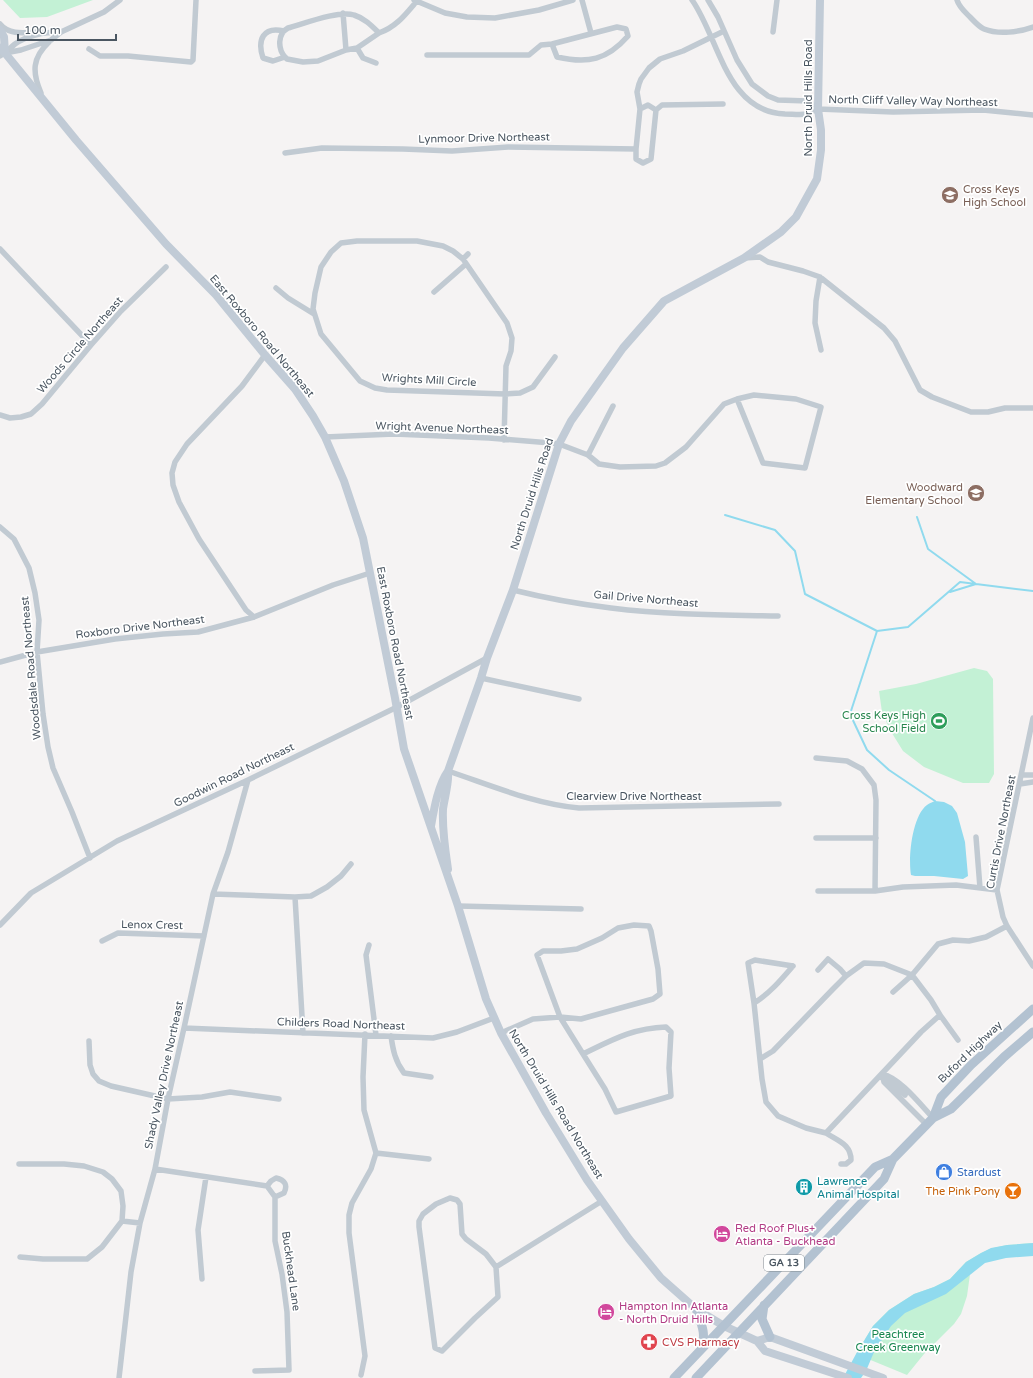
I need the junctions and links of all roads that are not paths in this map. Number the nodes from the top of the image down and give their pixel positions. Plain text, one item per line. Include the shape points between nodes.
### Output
1 (120, 0) edge
2 (196, 0) edge
3 (573, 0) edge
4 (582, 0) edge
5 (692, 0) edge
6 (708, 0) edge
7 (777, 0) edge
8 (820, 0) edge
9 (957, 0) edge
10 (415, 1) edge
11 (343, 13) junction
12 (0, 24) edge
13 (1033, 27) edge
14 (0, 30) edge
15 (284, 31) junction
16 (47, 32) junction
17 (61, 32) junction
18 (724, 32) junction
19 (773, 32) dead end
20 (378, 33) junction
21 (592, 33) junction
22 (712, 37) junction
23 (51, 40) junction
24 (552, 44) junction
25 (357, 48) junction
26 (89, 49) dead end
27 (346, 50) junction
28 (2, 52) edge
29 (428, 55) dead end
30 (285, 57) junction
31 (376, 63) dead end
32 (42, 97) junction
33 (723, 104) dead end
34 (640, 109) junction
35 (818, 109) junction
36 (656, 110) junction
37 (1033, 115) edge
38 (636, 149) junction
39 (285, 153) dead end
40 (0, 250) edge
41 (468, 254) dead end
42 (744, 258) junction
43 (465, 261) junction
44 (166, 267) dead end
45 (820, 277) junction
46 (276, 288) dead end
47 (434, 292) dead end
48 (314, 314) junction
49 (91, 345) junction
50 (821, 350) dead end
51 (265, 355) junction
52 (555, 357) dead end
53 (505, 394) junction
54 (737, 399) junction
55 (613, 406) dead end
56 (1033, 408) edge
57 (0, 415) edge
58 (324, 436) junction
59 (504, 440) junction
60 (559, 444) junction
61 (588, 455) junction
62 (0, 527) edge
63 (370, 573) junction
64 (512, 590) junction
65 (778, 616) dead end
66 (254, 617) junction
67 (37, 652) junction
68 (486, 658) junction
69 (0, 662) edge
70 (481, 678) junction
71 (579, 699) dead end
72 (397, 706) junction
73 (1033, 718) edge
74 (816, 758) dead end
75 (448, 771) junction
76 (1022, 775) junction
77 (1033, 775) edge
78 (248, 780) junction
79 (1033, 782) edge
80 (1020, 784) junction
81 (779, 804) dead end
82 (431, 829) junction
83 (976, 837) dead end
84 (816, 838) dead end
85 (876, 838) junction
86 (90, 858) junction
87 (352, 864) dead end
88 (450, 883) junction
89 (980, 888) junction
90 (997, 890) junction
91 (818, 891) dead end
92 (875, 891) junction
93 (213, 894) junction
94 (295, 897) junction
95 (458, 906) junction
96 (581, 909) dead end
97 (0, 925) edge
98 (1007, 926) junction
99 (204, 936) junction
100 (102, 941) dead end
101 (369, 945) dead end
102 (1033, 966) edge
103 (818, 970) dead end
104 (912, 975) junction
105 (846, 976) junction
106 (894, 992) dead end
107 (754, 1004) junction
108 (1033, 1009) edge
109 (940, 1015) junction
110 (560, 1017) junction
111 (494, 1018) junction
112 (184, 1028) junction
113 (1033, 1032) edge
114 (501, 1033) junction
115 (303, 1034) junction
116 (366, 1034) junction
117 (376, 1035) junction
118 (391, 1036) junction
119 (958, 1040) dead end
120 (89, 1041) dead end
121 (583, 1054) junction
122 (760, 1058) junction
123 (882, 1074) junction
124 (430, 1077) dead end
125 (897, 1088) junction
126 (904, 1095) junction
127 (168, 1099) junction
128 (279, 1099) dead end
129 (929, 1121) junction
130 (826, 1133) junction
131 (376, 1153) junction
132 (429, 1159) dead end
133 (893, 1159) junction
134 (19, 1164) dead end
135 (841, 1164) dead end
136 (154, 1169) junction
137 (206, 1177) junction
138 (267, 1186) junction
139 (275, 1197) junction
140 (602, 1201) junction
141 (122, 1221) junction
142 (140, 1223) junction
143 (20, 1257) dead end
144 (496, 1267) junction
145 (202, 1278) dead end
146 (764, 1305) junction
147 (696, 1309) junction
148 (724, 1326) junction
149 (739, 1333) junction
150 (770, 1337) junction
151 (757, 1341) junction
152 (700, 1350) junction
153 (255, 1371) dead end
154 (361, 1375) dead end
155 (119, 1378) edge
156 (674, 1378) edge
157 (696, 1378) edge
158 (848, 1378) edge
159 (883, 1378) edge

1 - 17 street via 104,12
2 - 26 street via 191,62 100,56
3 - 10 street via 539,10 495,18 445,13
4 - 21 street
5 - 22 street
6 - 18 street
7 - 19 street
8 - 35 main road, North Druid Hills Road
9 - 13 street via 968,16 983,29 996,32 1021,31
10 - 20 street via 402,19 389,29
11 - 15 street
11 - 20 street via 354,15 369,23
11 - 27 street
12 - 16 street via 4,29 14,33
14 - 28 main road via 4,37
15 - 30 street via 279,39 281,53
15 - 30 street via 276,29 267,32 260,44 263,58 273,61
16 - 17 street
16 - 28 street via 16,43
17 - 23 street
18 - 22 street
18 - 35 street via 752,84 778,100 808,101
20 - 25 street
21 - 24 street
21 - 24 street via 617,27 626,29 628,36 603,57 582,60 557,57
22 - 34 street via 660,59 649,68 639,84
22 - 35 street via 734,84 751,102 775,113 806,114
23 - 28 street via 21,50
23 - 32 street via 36,60 35,75
24 - 29 street via 541,45 529,55
25 - 27 street
25 - 31 street via 362,58
27 - 30 street via 318,61 303,62
28 - 32 main road, East Roxboro Road Northeast
32 - 51 main road, East Roxboro Road Northeast via 76,140 166,244 216,295
33 - 36 street via 662,105
34 - 36 street via 648,105
34 - 38 street
35 - 37 street, North Cliff Valley Way Northeast via 893,112 983,110
35 - 42 main road, North Druid Hills Road via 821,150 817,180 796,217 782,232
36 - 38 street via 651,159 643,163 636,159
38 - 39 street, Lynmoor Drive Northeast via 508,147 452,151 322,148
40 - 49 street
41 - 43 street
42 - 45 street via 760,257 768,262
42 - 60 main road, North Druid Hills Road via 664,301 623,348 571,421
43 - 47 street
43 - 48 street, Wrights Mill Circle via 443,246 417,241 357,241 341,244 331,252 321,267 315,293
43 - 53 street, Wrights Mill Circle via 507,323 512,338 506,366
44 - 49 street, Woods Circle Northeast
45 - 50 street via 815,323
45 - 56 street via 884,328 895,341 920,390 971,412
46 - 48 street
48 - 53 street, Wrights Mill Circle via 321,334 360,381 375,388
49 - 57 street, Woods Circle Northeast via 31,414 10,418
51 - 58 main road, East Roxboro Road Northeast via 296,389
51 - 66 street via 242,386 187,444 175,462 172,473 179,502 199,539 246,610
52 - 53 street via 533,387 520,393
53 - 59 street, Wrights Mill Circle
54 - 54 street, Wright Avenue Northeast via 754,395 796,399 821,407 805,468 763,463
54 - 61 street, Wright Avenue Northeast via 724,404 686,447 665,463 656,466 620,467 599,464
55 - 61 street
58 - 59 street, Wright Avenue Northeast via 394,434
58 - 63 main road, East Roxboro Road Northeast via 344,481 363,538
59 - 60 street, Wright Avenue Northeast
60 - 61 street, Wright Avenue Northeast
60 - 64 main road, North Druid Hills Road
62 - 67 street, Woodsdale Road Northeast via 14,539 29,568 39,620
63 - 66 street, Roxboro Drive Northeast
63 - 72 main road, East Roxboro Road Northeast
64 - 65 street, Gail Drive Northeast via 611,608 662,613
64 - 68 main road, North Druid Hills Road
66 - 67 street, Roxboro Drive Northeast via 198,632 115,639
67 - 69 street, Roxboro Drive Northeast
67 - 86 street, Woodsdale Road Northeast via 43,714 53,768
68 - 70 main road, North Druid Hills Road
68 - 72 street, Goodwin Road Northeast
70 - 71 street
70 - 75 main road, North Druid Hills Road
72 - 78 street, Goodwin Road Northeast
72 - 82 main road, East Roxboro Road Northeast via 404,749
73 - 76 street, Curtis Drive Northeast
74 - 85 street via 847,761 862,769 874,785
75 - 81 street, Clearview Drive Northeast via 541,802 579,808
75 - 82 main road, North Druid Hills Road via 435,805
75 - 88 main road, North Druid Hills Road Northeast via 443,825
76 - 77 street
76 - 80 street, Curtis Drive Northeast
78 - 86 street, Goodwin Road Northeast via 117,842
78 - 93 street, Shady Valley Drive Northeast via 228,852
79 - 80 street
80 - 90 street, Curtis Drive Northeast
82 - 88 main road, North Druid Hills Road Northeast
83 - 89 street
84 - 85 street
85 - 92 street
86 - 97 street, Goodwin Road Northeast via 31,893
87 - 94 street via 327,887 311,896
88 - 95 main road, North Druid Hills Road Northeast
89 - 90 street
89 - 92 street via 949,885
90 - 98 street, Curtis Drive Northeast
91 - 92 street
93 - 94 street
93 - 99 street, Shady Valley Drive Northeast
94 - 115 street
95 - 96 street
95 - 111 main road, North Druid Hills Road Northeast
98 - 102 street, Curtis Drive Northeast
98 - 104 street via 986,937 938,944
99 - 100 street, Lenox Crest via 118,933
99 - 112 street, Shady Valley Drive Northeast
101 - 117 street via 366,955
103 - 105 street via 828,959
104 - 105 street via 884,964 864,963
104 - 106 street
104 - 109 street
105 - 122 street via 773,1051
107 - 107 street via 779,982 793,966 754,960 748,963
107 - 122 street
108 - 129 main road, Buford Highway / GA 13 via 971,1065 941,1097
109 - 119 street
109 - 123 street
110 - 110 street via 581,1019 653,999 660,994 658,969 649,926 618,928 577,949 543,951 537,955
110 - 114 street via 533,1019
110 - 121 street
111 - 114 main road, North Druid Hills Road Northeast
111 - 118 street, Childers Road Northeast via 433,1038
112 - 115 street, Childers Road Northeast
112 - 127 street, Shady Valley Drive Northeast
113 - 129 main road, Buford Highway / GA 13 via 951,1109
114 - 140 main road, North Druid Hills Road Northeast via 546,1113
115 - 116 street, Childers Road Northeast
116 - 117 street, Childers Road Northeast
116 - 131 street via 364,1110
117 - 118 street, Childers Road Northeast
118 - 124 street via 397,1065 404,1073
120 - 127 street via 92,1074 99,1081
121 - 121 street via 616,1112 671,1096 669,1068 672,1032 666,1027 636,1030
122 - 130 street via 766,1102 778,1116
123 - 125 street via 889,1076
123 - 125 street via 884,1082
123 - 130 street
125 - 126 street
125 - 126 street
126 - 129 street
126 - 129 street
127 - 128 street via 230,1092
127 - 136 street, Shady Valley Drive Northeast
129 - 133 main road, Buford Highway / GA 13
130 - 135 street via 848,1147 851,1160
131 - 132 street
131 - 154 street via 371,1169 352,1203 349,1215 365,1356
133 - 146 main road, Buford Highway / GA 13 via 884,1179
133 - 148 main road, Buford Highway / GA 13 via 875,1167
134 - 141 street via 64,1164 84,1166 103,1172 121,1191
136 - 137 street
136 - 142 street, Shady Valley Drive Northeast
137 - 138 street
137 - 145 street via 198,1230
138 - 139 street
138 - 139 street via 276,1178 283,1179 286,1183 284,1193
139 - 153 street, Buckhead Lane via 275,1241 287,1312 289,1370
140 - 144 street
140 - 147 main road, North Druid Hills Road Northeast via 661,1278
141 - 142 street
141 - 143 street via 102,1246 87,1259 50,1260
142 - 155 street, Shady Valley Drive Northeast via 131,1272
144 - 144 street via 486,1254 462,1234 460,1204 457,1200 450,1198 423,1214 419,1228 435,1348 442,1351 498,1297
146 - 149 main road, Buford Highway / GA 13
146 - 150 main road via 762,1319
147 - 148 main road, North Druid Hills Road Northeast
147 - 152 main road via 704,1334
148 - 149 main road, North Druid Hills Road Northeast
148 - 152 main road, Buford Highway / GA 13
149 - 151 main road, North Druid Hills Road Northeast
149 - 157 main road, Buford Highway / GA 13
150 - 151 main road
150 - 159 main road
151 - 158 main road, North Druid Hills Road Northeast via 765,1350
152 - 156 main road, Buford Highway / GA 13

